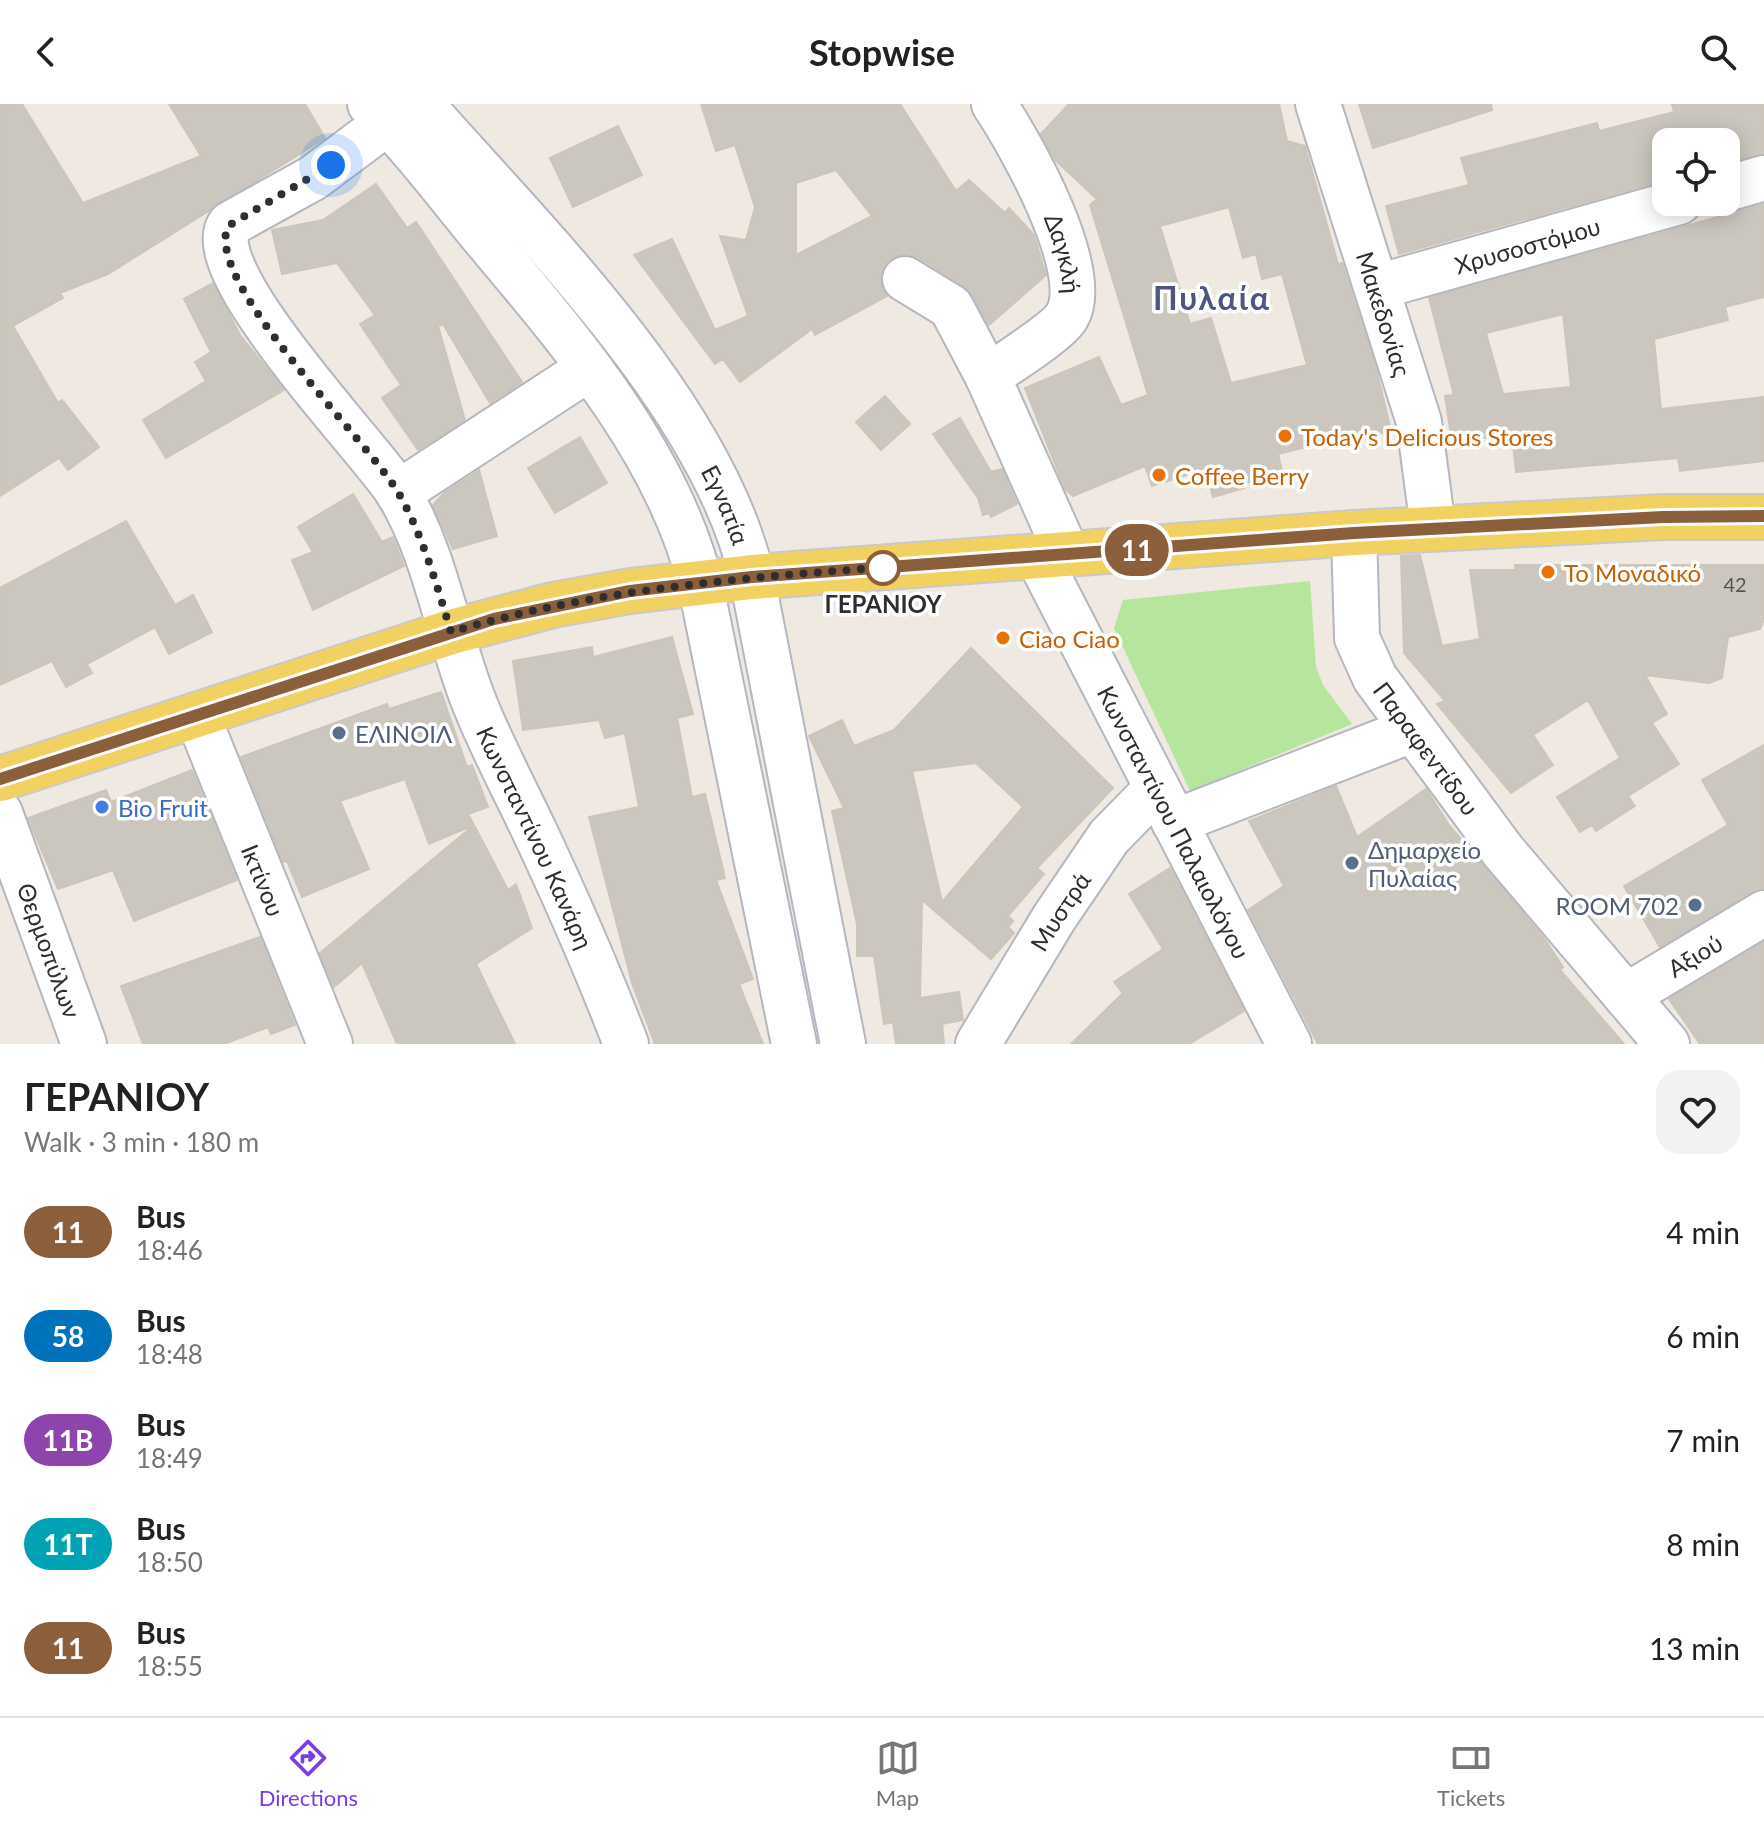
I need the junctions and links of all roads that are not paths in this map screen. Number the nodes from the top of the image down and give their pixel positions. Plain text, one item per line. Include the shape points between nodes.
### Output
1 (994, 104) edge
2 (1318, 104) edge
3 (393, 110) edge
4 (1764, 178) edge
5 (1740, 185) edge
6 (1652, 210) edge
7 (905, 279) dead end
8 (1377, 287) junction
9 (588, 369) junction
10 (988, 377) junction
11 (398, 493) junction
12 (1764, 517) edge
13 (1433, 528) junction
14 (1354, 533) junction
15 (1053, 556) junction
16 (752, 577) junction
17 (700, 582) junction
18 (451, 632) junction
19 (197, 715) junction
20 (1412, 730) junction
21 (0, 779) edge
22 (1165, 805) junction
23 (0, 813) edge
24 (1764, 913) edge
25 (1626, 996) junction
26 (84, 1044) edge
27 (330, 1044) edge
28 (626, 1044) edge
29 (794, 1044) edge
30 (843, 1044) edge
31 (978, 1044) edge
32 (1289, 1044) edge
33 (1667, 1044) edge

1 - 10 street, Δαγκλή via 1038,180 1065,253 1071,291 1061,323
2 - 8 street, Μακεδονίας
3 - 9 street, Εγνατία
3 - 11 street, Κωνσταντίνου Κανάρη via 313,178 227,228 228,261 241,289
3 - 16 street, Εγνατία via 632,345 732,514
4 - 5 street
6 - 8 street, Χρυσοστόμου
7 - 10 street via 951,307
8 - 13 street, Μακεδονίας via 1419,422
9 - 11 street
9 - 17 street, Εγνατία via 670,497
10 - 15 street
11 - 18 street, Κωνσταντίνου Κανάρη
12 - 13 main road
13 - 14 main road
14 - 15 main road
14 - 20 street, Παραφεντίδου via 1359,647
15 - 16 main road
15 - 22 street, Κωνσταντίνου Παλαιολόγου
16 - 17 main road
16 - 30 street, Εγνατία
17 - 18 main road via 575,600
17 - 29 street, Εγνατία
18 - 19 main road
18 - 28 street, Κωνσταντίνου Κανάρη via 475,704
19 - 21 main road
19 - 27 street, Ικτίνου
20 - 22 street
20 - 25 street, Παραφεντίδου via 1503,851
22 - 31 street, Μυστρά via 1109,837
22 - 32 street, Κωνσταντίνου Παλαιολόγου
23 - 26 street, Θερμοπύλων
24 - 25 street, Αξιού
25 - 33 street, Παραφεντίδου

